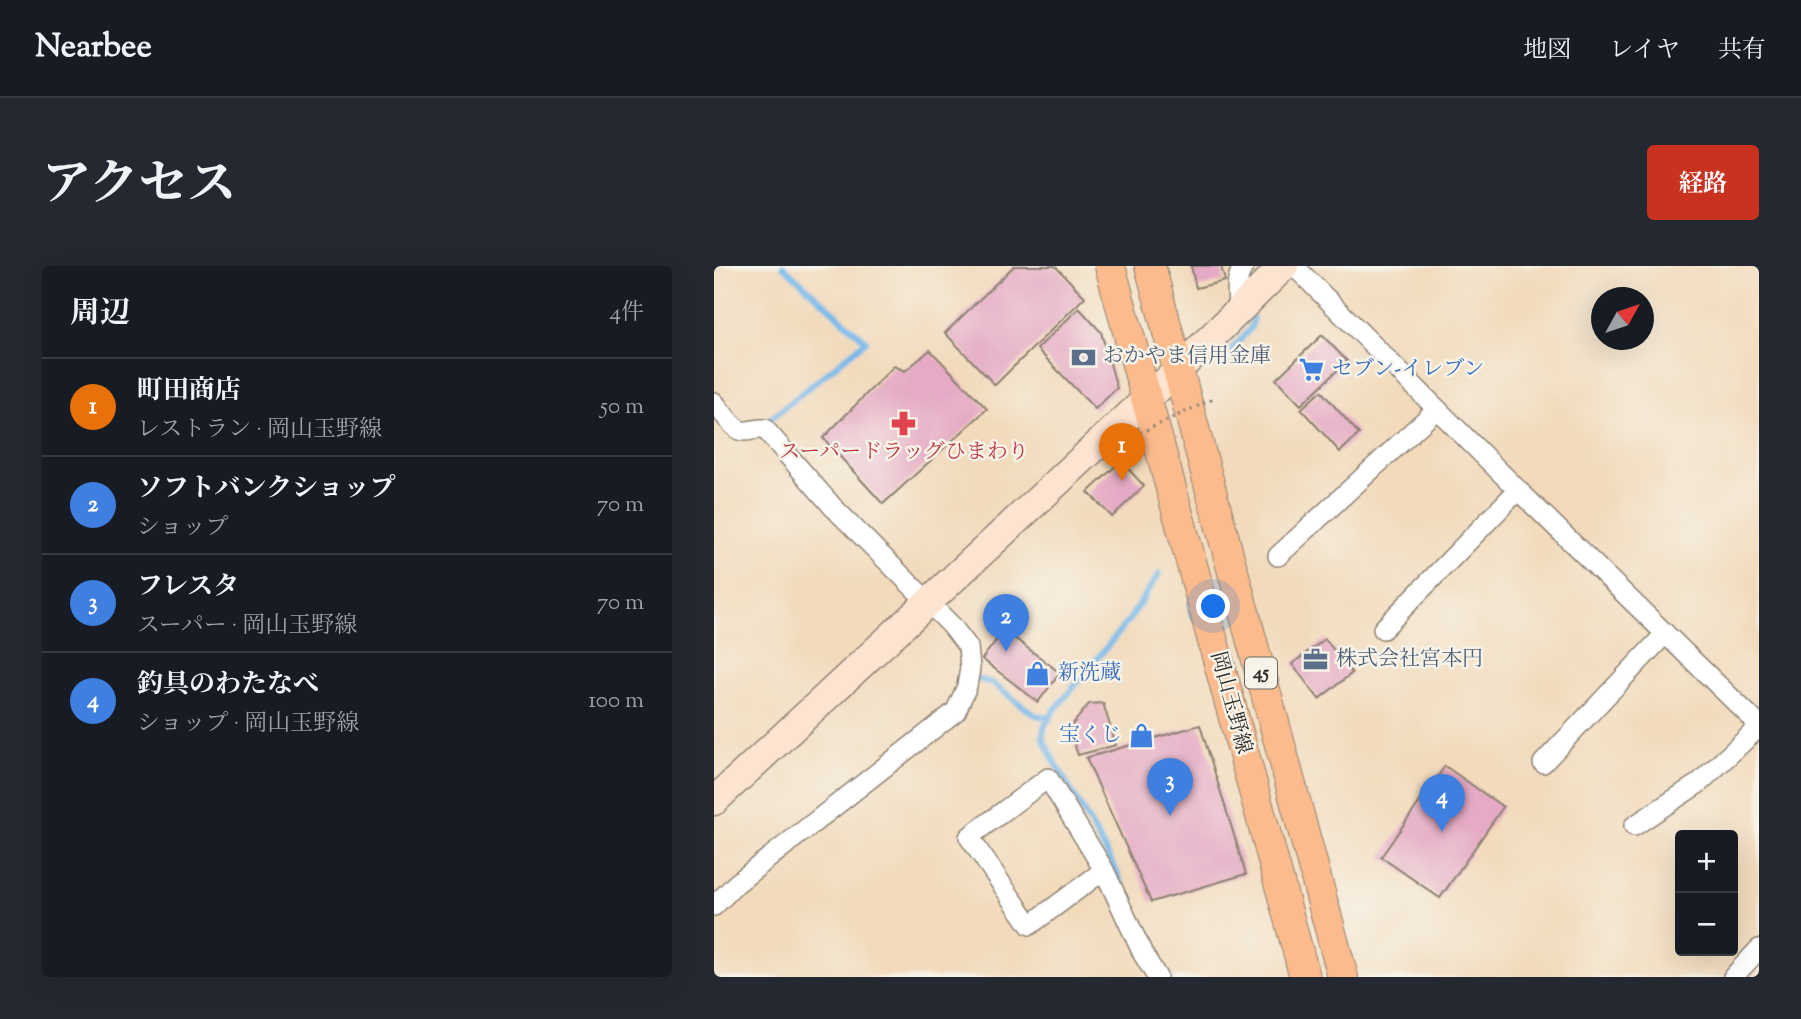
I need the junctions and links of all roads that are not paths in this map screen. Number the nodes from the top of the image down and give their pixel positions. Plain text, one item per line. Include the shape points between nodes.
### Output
1 (1110, 266) edge
2 (1150, 266) edge
3 (1244, 266) edge
4 (1284, 266) edge
5 (1294, 266) edge
6 (1238, 311) junction
7 (1178, 370) junction
8 (1146, 398) junction
9 (714, 402) edge
10 (1437, 409) junction
11 (1518, 490) junction
12 (1278, 556) dead end
13 (928, 602) junction
14 (1383, 629) dead end
15 (1665, 634) junction
16 (1759, 726) edge
17 (1544, 763) dead end
18 (714, 801) edge
19 (1633, 826) dead end
20 (1104, 870) junction
21 (715, 902) edge
22 (1759, 949) edge
23 (1157, 977) edge
24 (1305, 977) edge
25 (1343, 977) edge
26 (1733, 977) edge

1 - 8 main road, 岡山玉野線 / 45
2 - 7 main road, 岡山玉野線 / 45
3 - 6 street via 1238,278
4 - 6 street
5 - 10 street
6 - 7 street
7 - 8 street
7 - 25 main road, 岡山玉野線 / 45
8 - 13 street
8 - 24 main road, 岡山玉野線 / 45
9 - 13 street via 736,429 762,428
10 - 11 street
10 - 12 street
11 - 14 street
11 - 15 street
13 - 18 street
13 - 21 street via 968,647 967,686 956,711
15 - 16 street
15 - 17 street
16 - 19 street via 1699,783
20 - 20 street via 1030,925 969,836 1048,778
20 - 23 street
22 - 26 street

